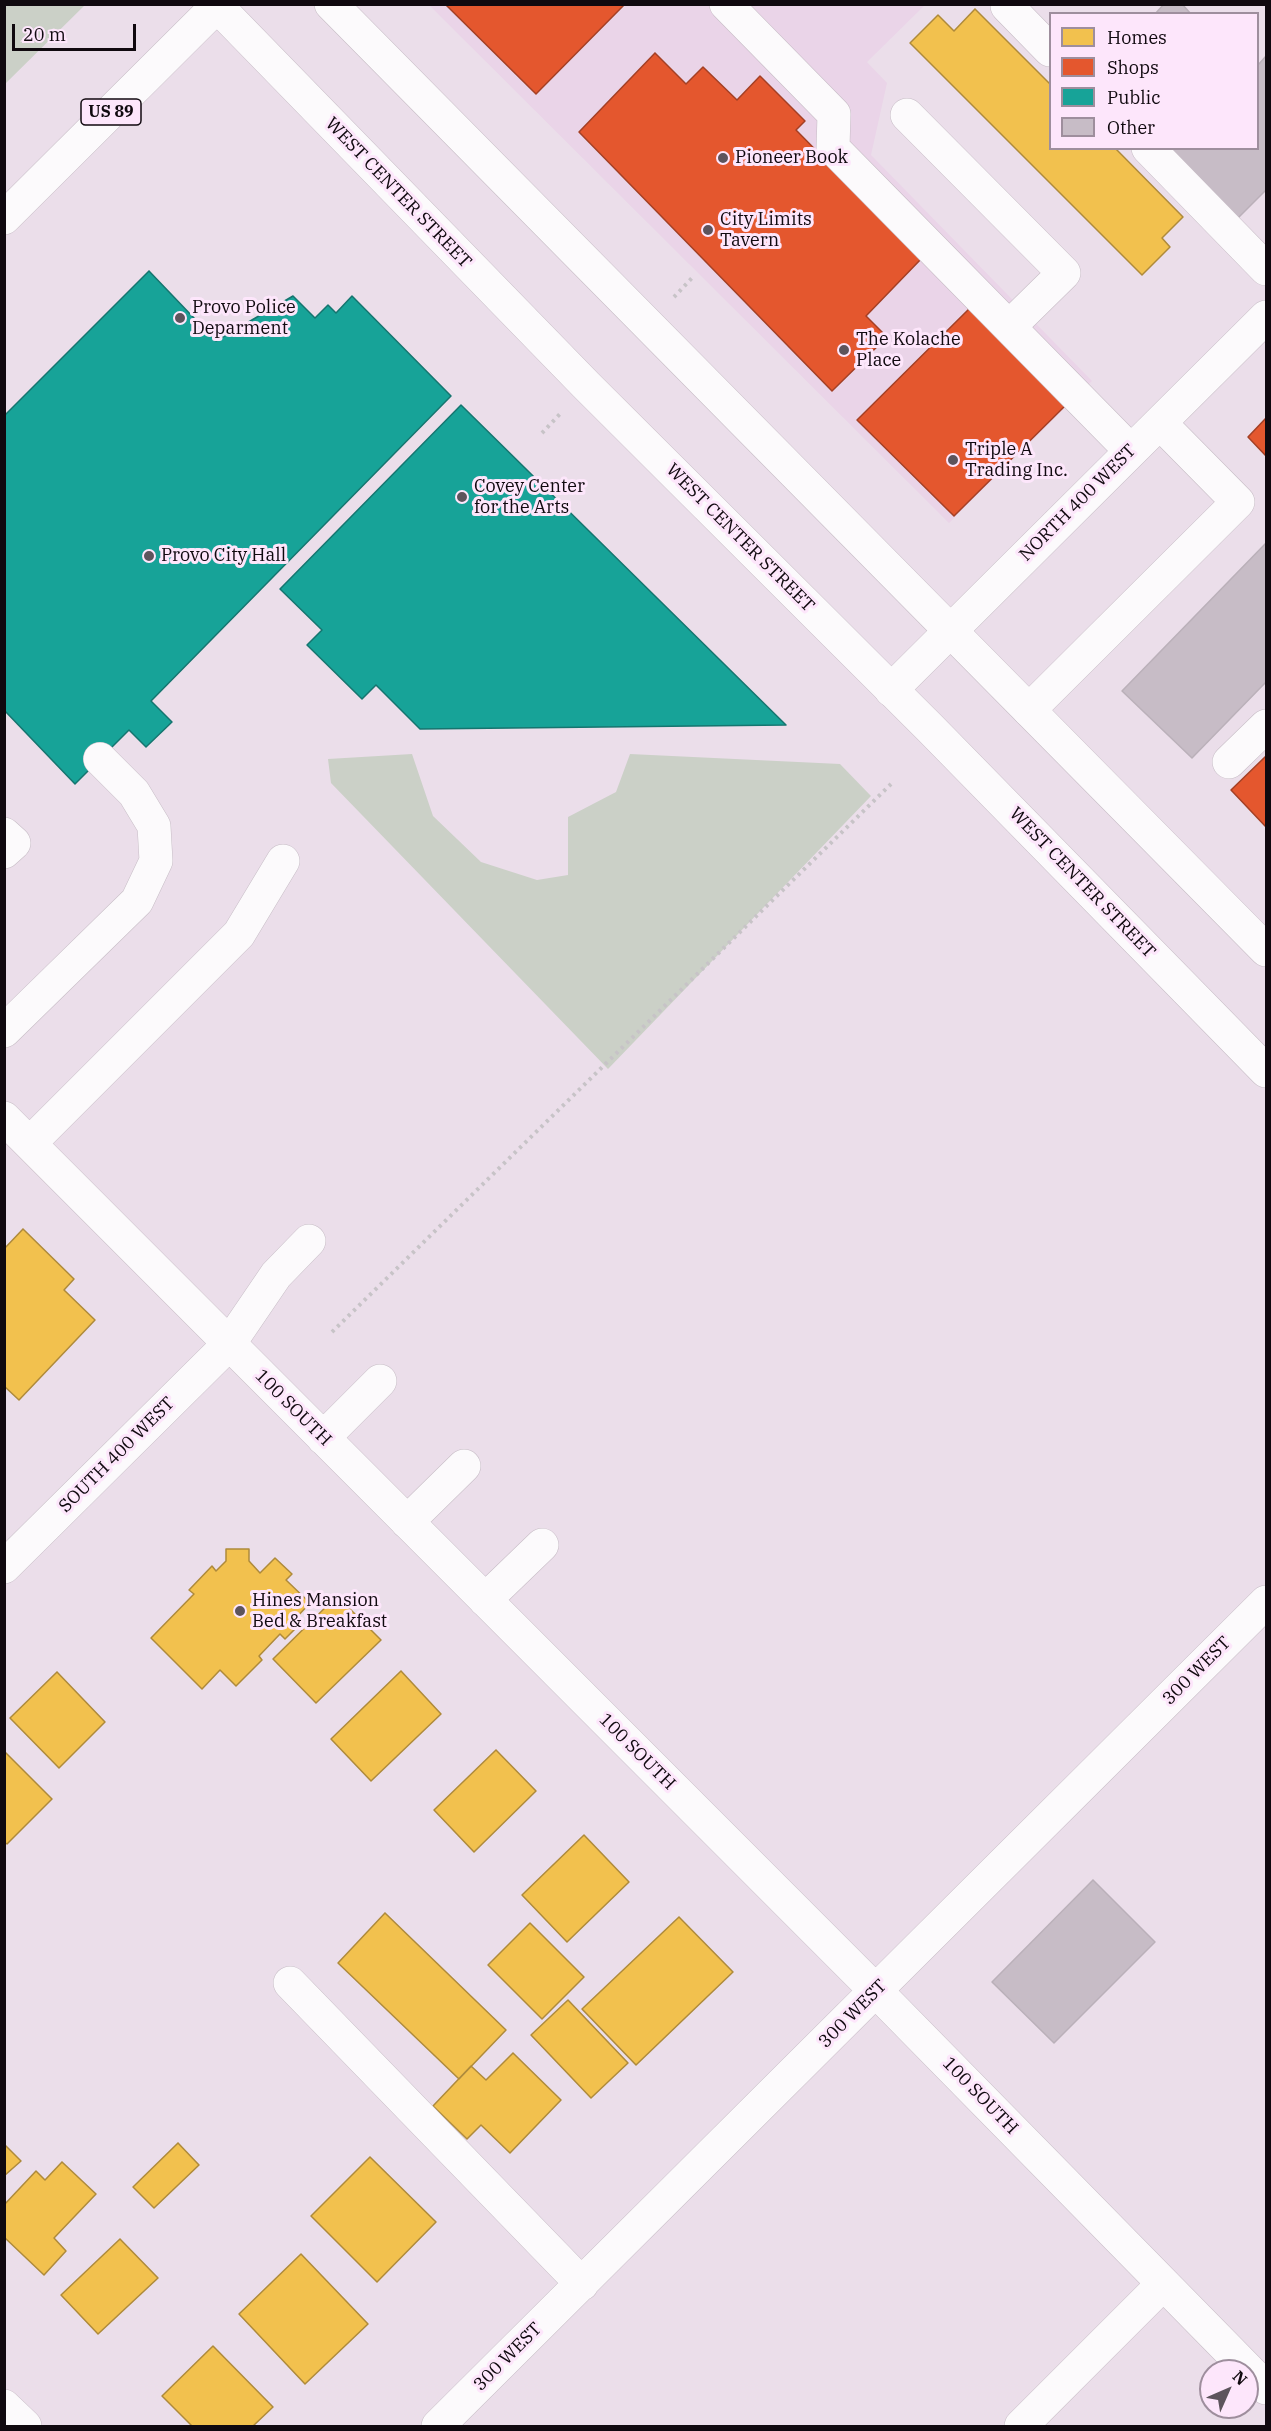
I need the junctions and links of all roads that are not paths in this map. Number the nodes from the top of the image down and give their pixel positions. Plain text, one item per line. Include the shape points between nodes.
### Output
1 (331, 4) edge
2 (726, 4) edge
3 (1009, 4) edge
4 (217, 5) edge
5 (1049, 49) edge
6 (907, 115) dead end
7 (1150, 150) edge
8 (4, 218) edge
9 (1266, 269) edge
10 (1010, 326) junction
11 (1261, 333) edge
12 (1160, 423) junction
13 (1131, 451) junction
14 (950, 630) junction
15 (891, 690) junction
16 (1029, 710) junction
17 (1266, 726) edge
18 (100, 759) dead end
19 (1229, 762) dead end
20 (4, 834) edge
21 (4, 852) edge
22 (283, 861) dead end
23 (1266, 950) edge
24 (4, 1031) edge
25 (1266, 1071) edge
26 (4, 1118) edge
27 (30, 1143) junction
28 (309, 1241) dead end
29 (229, 1344) junction
30 (380, 1381) dead end
31 (323, 1438) junction
32 (464, 1466) dead end
33 (407, 1522) junction
34 (542, 1545) dead end
35 (4, 1567) edge
36 (485, 1600) junction
37 (1266, 1602) edge
38 (290, 1983) dead end
39 (876, 1991) junction
40 (582, 2284) junction
41 (1163, 2284) junction
42 (1266, 2388) edge
43 (4, 2406) edge
44 (25, 2427) edge
45 (438, 2427) edge
46 (1021, 2427) edge

1 - 14 street
2 - 10 street via 834,114 833,147
3 - 5 street
4 - 8 street, US 89
4 - 15 street, WEST CENTER STREET via 586,385
6 - 10 street via 1064,273
7 - 9 street
10 - 13 street
11 - 12 street, NORTH 400 WEST
12 - 13 street, NORTH 400 WEST
12 - 16 street via 1238,502
13 - 14 street, NORTH 400 WEST
14 - 15 street, NORTH 400 WEST
14 - 16 street
15 - 25 street, WEST CENTER STREET
16 - 23 street
17 - 19 street
18 - 24 street via 134,794 154,825 156,861 137,901
20 - 21 street via 14,843
22 - 27 street via 239,934
26 - 27 street, 100 SOUTH
27 - 29 street, 100 SOUTH
28 - 29 street, SOUTH 400 WEST via 276,1275
29 - 31 street, 100 SOUTH
29 - 35 street, SOUTH 400 WEST
30 - 31 street
31 - 33 street, 100 SOUTH
32 - 33 street
33 - 36 street, 100 SOUTH
34 - 36 street
36 - 39 street, 100 SOUTH
37 - 39 street, 300 WEST
38 - 40 street
39 - 40 street, 300 WEST
39 - 41 street, 100 SOUTH
40 - 45 street, 300 WEST
41 - 42 street, 100 SOUTH
41 - 46 street
43 - 44 street

